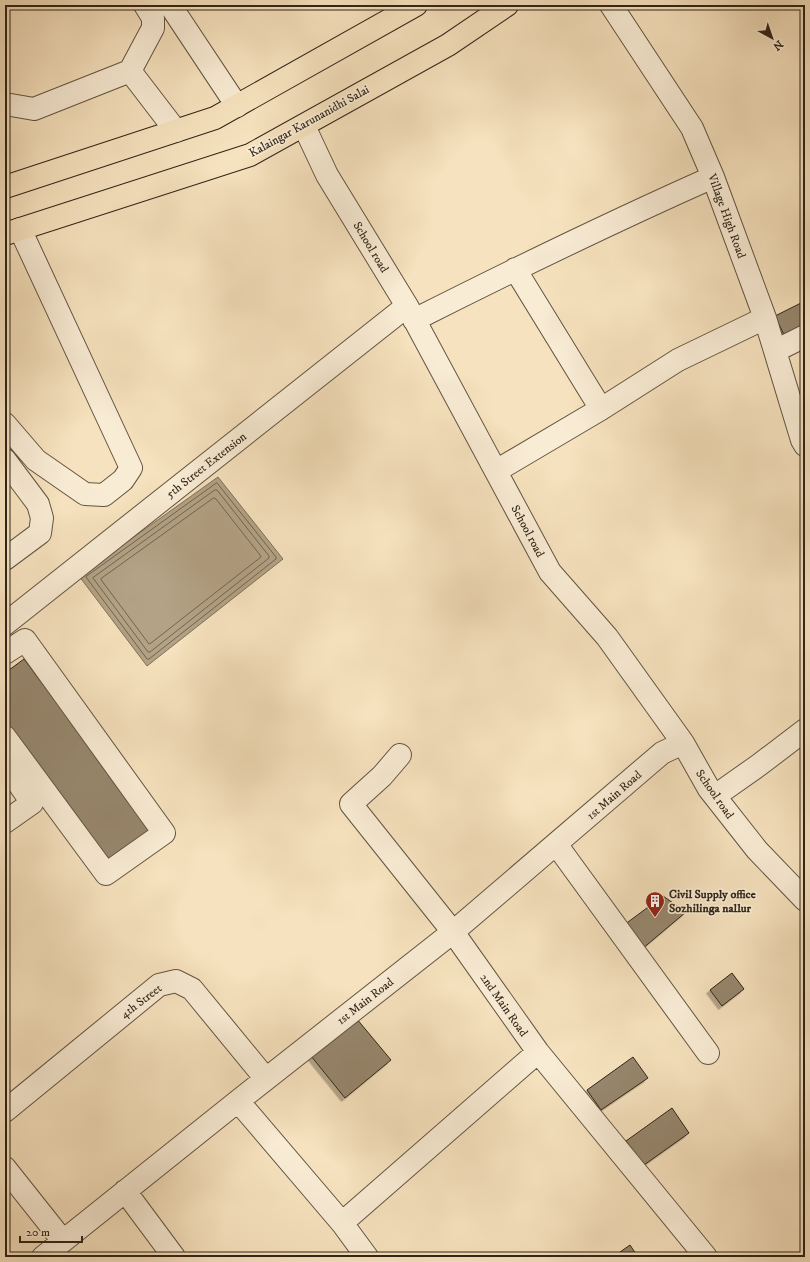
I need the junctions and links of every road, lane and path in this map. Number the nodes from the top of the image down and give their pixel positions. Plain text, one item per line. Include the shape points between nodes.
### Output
1 (145, 5) edge
2 (170, 5) edge
3 (416, 5) edge
4 (507, 5) edge
5 (611, 5) edge
6 (130, 71) junction
7 (5, 104) edge
8 (237, 106) junction
9 (304, 126) junction
10 (176, 131) junction
11 (712, 177) junction
12 (5, 187) edge
13 (12, 232) edge
14 (515, 269) junction
15 (411, 313) junction
16 (765, 318) junction
17 (805, 336) edge
18 (775, 351) junction
19 (601, 409) junction
20 (5, 424) edge
21 (805, 445) edge
22 (5, 460) edge
23 (496, 471) junction
24 (5, 559) edge
25 (5, 624) edge
26 (5, 653) edge
27 (805, 730) edge
28 (5, 737) edge
29 (683, 743) junction
30 (400, 755) dead end
31 (5, 764) edge
32 (715, 796) junction
33 (5, 822) edge
34 (556, 844) junction
35 (805, 900) edge
36 (453, 932) junction
37 (538, 1052) junction
38 (708, 1053) dead end
39 (266, 1079) junction
40 (238, 1101) junction
41 (5, 1110) edge
42 (5, 1168) edge
43 (125, 1191) junction
44 (342, 1223) junction
45 (63, 1241) junction
46 (43, 1257) edge
47 (174, 1257) edge
48 (367, 1257) edge
49 (706, 1257) edge

1 - 6 street via 153,18 154,28
2 - 8 street
3 - 8 main road
4 - 9 main road, Kalaingar Karunanidhi Salai via 448,45
5 - 11 street, Village High Road via 692,128
6 - 7 street via 34,108
6 - 10 street
8 - 10 main road via 215,118
9 - 13 main road, Kalaingar Karunanidhi Salai via 250,155
9 - 15 street, School road via 327,175
10 - 12 main road
11 - 14 street, 5th Street Extension
11 - 16 street, Village High Road
13 - 20 street via 130,468 123,480 104,495 85,494 36,460
14 - 15 street, 5th Street Extension
14 - 19 street
15 - 23 street, School road
15 - 25 street, 5th Street Extension
16 - 18 street, Village High Road
16 - 19 street via 678,360
17 - 18 street
18 - 21 street, Village High Road
19 - 23 street
22 - 24 street via 38,504 42,518 40,533
23 - 29 street, School road via 550,572 607,637
26 - 28 street via 25,640 164,833 106,874
27 - 32 street
29 - 32 street, School road
29 - 34 street, 1st Main Road via 662,753
30 - 36 street, 2nd Main Road via 382,776 351,804
31 - 33 street via 32,803
32 - 35 street, School road via 757,850
34 - 36 street, 1st Main Road
34 - 38 street
36 - 37 street, 2nd Main Road
36 - 39 street, 1st Main Road
37 - 44 street
37 - 49 street, 2nd Main Road
39 - 40 street, 1st Main Road
39 - 41 street, 4th Street via 192,989 176,981 159,985
40 - 43 street, 1st Main Road
40 - 44 street
42 - 45 street
43 - 45 street, 1st Main Road
43 - 47 street
44 - 48 street
45 - 46 street, 1st Main Road

